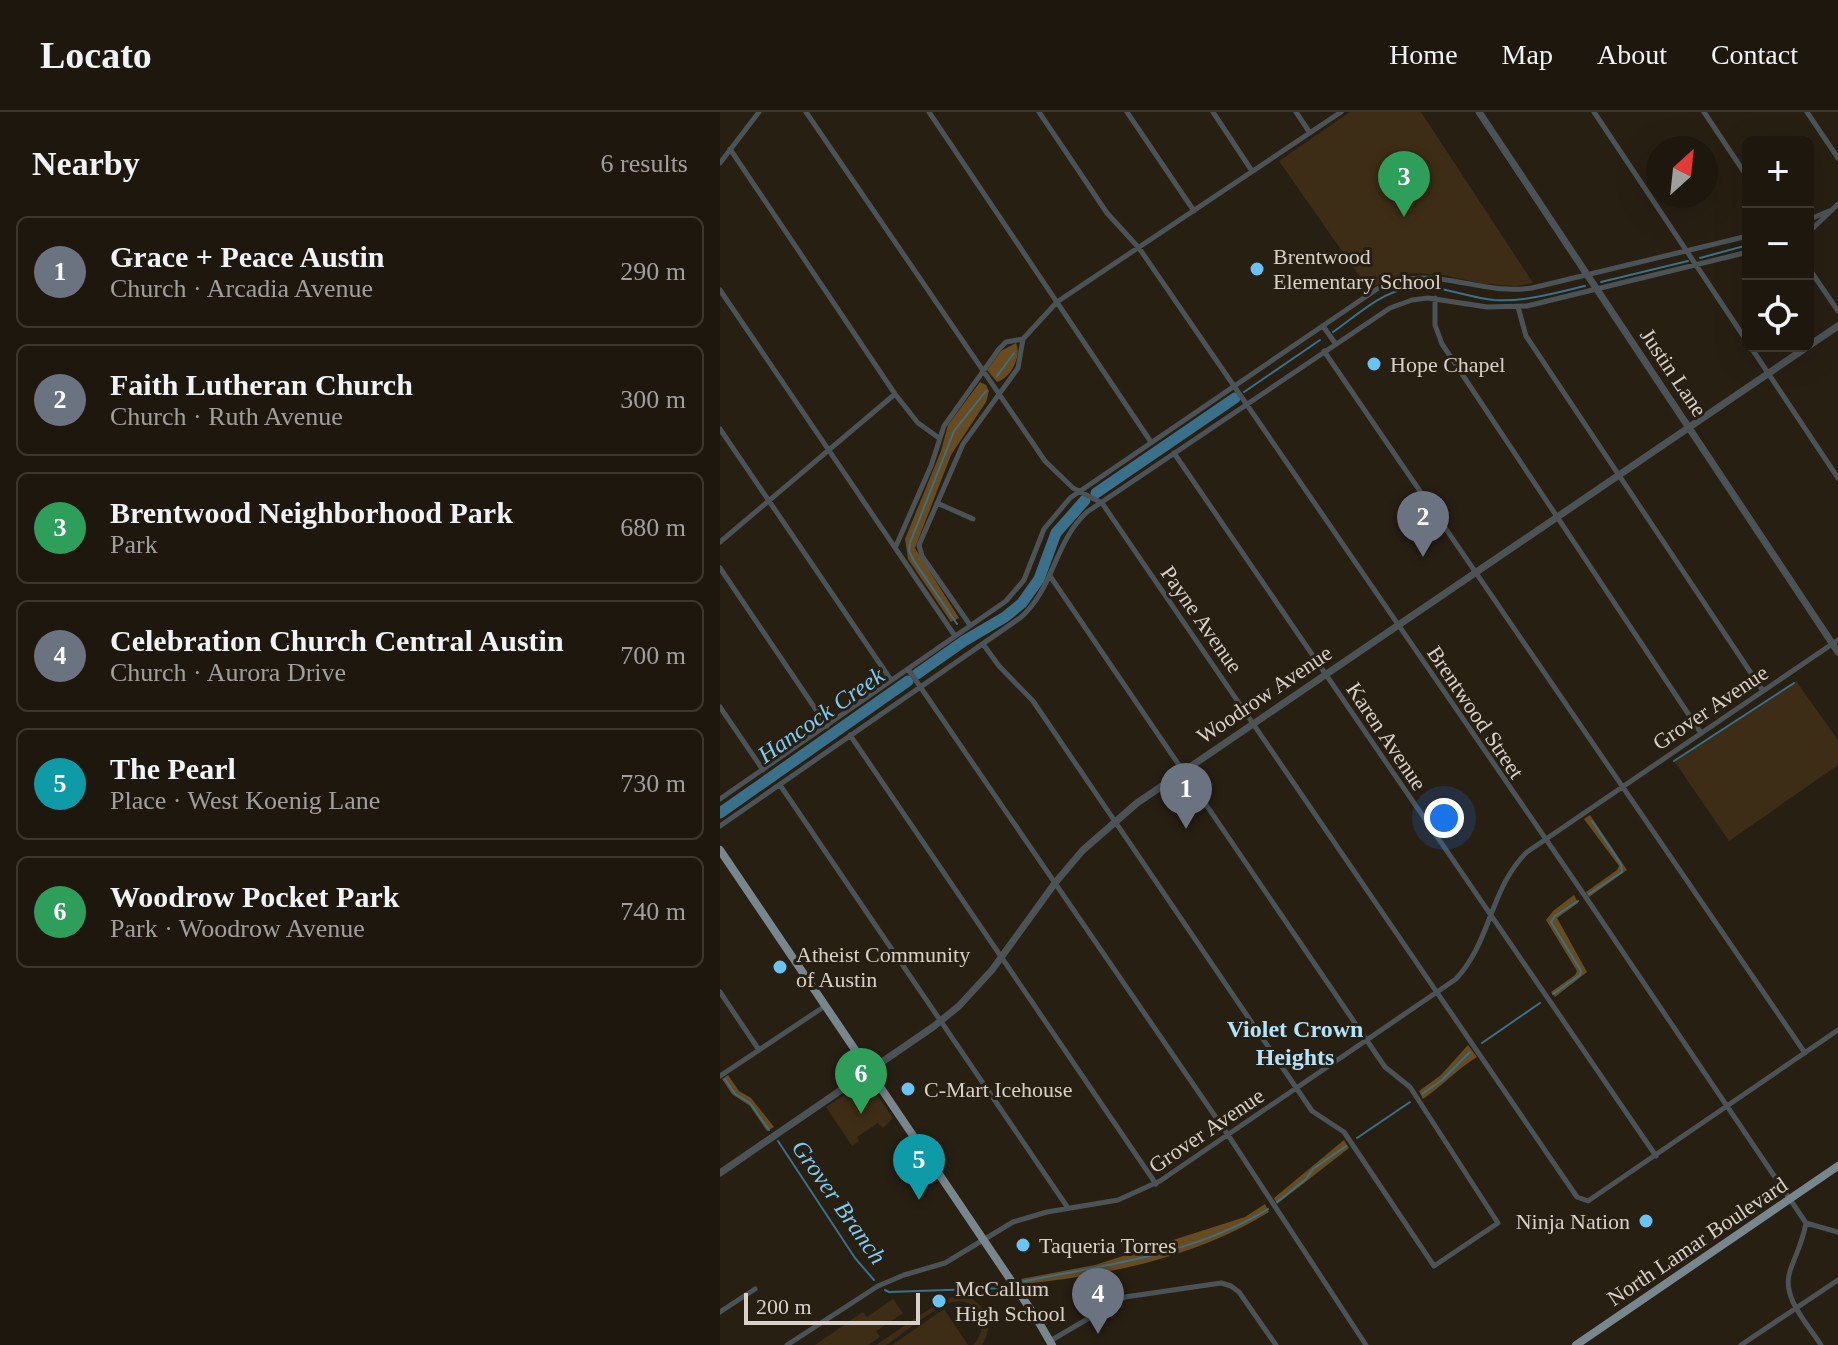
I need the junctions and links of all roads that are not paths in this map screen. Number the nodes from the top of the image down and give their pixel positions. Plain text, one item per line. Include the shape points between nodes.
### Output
1 (759, 112) edge
2 (806, 112) edge
3 (929, 112) edge
4 (1039, 112) edge
5 (1127, 112) edge
6 (1213, 112) edge
7 (1296, 112) edge
8 (1341, 112) edge
9 (1479, 112) edge
10 (1594, 112) edge
11 (1704, 112) edge
12 (1807, 112) edge
13 (1310, 133) junction
14 (730, 149) junction
15 (1838, 158) edge
16 (720, 163) edge
17 (1742, 169) edge
18 (1252, 171) junction
19 (1838, 204) edge
20 (1830, 210) junction
21 (1194, 211) junction
22 (1814, 217) edge
23 (1814, 227) edge
24 (1742, 237) edge
25 (1139, 248) junction
26 (1687, 251) junction
27 (1742, 254) edge
28 (1697, 266) junction
29 (1588, 275) junction
30 (1814, 276) edge
31 (1598, 289) junction
32 (720, 290) edge
33 (1435, 298) junction
34 (1057, 302) junction
35 (1518, 307) junction
36 (1838, 311) edge
37 (1323, 326) junction
38 (1838, 326) edge
39 (1742, 334) edge
40 (1023, 339) junction
41 (1335, 343) junction
42 (1324, 351) junction
43 (1754, 352) edge
44 (983, 371) junction
45 (1768, 373) junction
46 (1234, 386) junction
47 (895, 394) junction
48 (999, 395) junction
49 (1246, 404) junction
50 (1688, 426) junction
51 (720, 429) edge
52 (939, 438) junction
53 (1151, 442) junction
54 (828, 450) junction
55 (1174, 453) junction
56 (1618, 474) junction
57 (1838, 478) edge
58 (1081, 491) junction
59 (769, 501) junction
60 (937, 503) junction
61 (1102, 503) junction
62 (1556, 516) junction
63 (973, 519) dead end
64 (720, 542) edge
65 (895, 547) junction
66 (720, 568) edge
67 (1476, 571) junction
68 (1050, 576) junction
69 (1398, 624) junction
70 (970, 625) junction
71 (955, 636) junction
72 (1835, 642) edge
73 (983, 644) junction
74 (1838, 652) edge
75 (908, 669) junction
76 (1325, 674) junction
77 (891, 680) junction
78 (919, 686) junction
79 (1763, 691) junction
80 (720, 707) edge
81 (1254, 723) junction
82 (827, 726) junction
83 (1701, 733) junction
84 (850, 735) junction
85 (763, 770) junction
86 (1183, 771) junction
87 (780, 785) junction
88 (1621, 786) junction
89 (720, 799) edge
90 (1114, 820) junction
91 (720, 826) edge
92 (1544, 839) junction
93 (720, 850) edge
94 (1055, 883) junction
95 (1491, 916) junction
96 (1002, 958) junction
97 (720, 992) edge
98 (1438, 993) junction
99 (825, 1006) junction
100 (941, 1021) junction
101 (1838, 1030) edge
102 (1367, 1041) junction
103 (759, 1050) junction
104 (1805, 1053) junction
105 (870, 1072) junction
106 (720, 1076) edge
107 (1297, 1088) junction
108 (1727, 1106) junction
109 (1228, 1135) junction
110 (1656, 1156) junction
111 (1838, 1166) edge
112 (720, 1173) edge
113 (1156, 1184) junction
114 (1790, 1198) junction
115 (1068, 1208) junction
116 (1806, 1223) junction
117 (1838, 1232) edge
118 (983, 1240) junction
119 (1838, 1280) edge
120 (755, 1289) dead end
121 (1796, 1308) junction
122 (720, 1312) edge
123 (1053, 1344) edge
124 (787, 1345) edge
125 (1276, 1345) edge
126 (1366, 1345) edge
127 (1576, 1345) edge
128 (1741, 1345) edge
129 (1821, 1345) edge

1 - 14 street
2 - 44 street, Payne Avenue
3 - 34 street
4 - 25 street, Brentwood Street via 1107,213
5 - 21 street
6 - 18 street
7 - 13 street
8 - 13 street
9 - 29 street, Justin Lane
10 - 26 street
11 - 17 street
12 - 15 street
13 - 18 street
14 - 16 street
14 - 47 street
18 - 21 street
19 - 20 street
20 - 22 street
20 - 23 street
21 - 25 street
24 - 26 street
25 - 34 street
25 - 46 street, Brentwood Street
26 - 28 street
26 - 29 street
27 - 28 street
28 - 31 street
28 - 39 street
29 - 31 street, Justin Lane
29 - 37 street via 1513,290 1435,277 1406,278 1377,289
30 - 36 street
31 - 35 street
31 - 50 street, Justin Lane
32 - 54 street
33 - 35 street
33 - 41 street via 1391,307
33 - 62 street via 1435,325 1442,344
34 - 40 street
34 - 53 street
35 - 56 street via 1526,336
37 - 41 street
37 - 46 street
38 - 45 street, Woodrow Avenue
40 - 44 street via 1006,342
40 - 48 street via 1018,368
41 - 42 street
42 - 49 street
42 - 67 street
43 - 45 street
44 - 48 street, Payne Avenue
44 - 52 street
45 - 50 street, Woodrow Avenue
45 - 57 street
46 - 49 street, Brentwood Street
46 - 53 street
47 - 52 street via 918,423
47 - 54 street
48 - 58 street, Payne Avenue via 1045,461
48 - 60 street via 963,444
49 - 55 street
49 - 69 street, Brentwood Street
50 - 56 street, Woodrow Avenue
50 - 72 street, Justin Lane
51 - 59 street
52 - 65 street
53 - 58 street
54 - 59 street
54 - 65 street
55 - 61 street
55 - 76 street, Karen Avenue
56 - 62 street, Woodrow Avenue
56 - 79 street
58 - 61 street, Payne Avenue
58 - 70 street via 1050,520 1019,587
59 - 64 street
59 - 77 street
60 - 63 street
60 - 70 street via 919,550
61 - 68 street via 1068,534
61 - 81 street, Payne Avenue
62 - 67 street, Woodrow Avenue
62 - 83 street
65 - 71 street
66 - 82 street
67 - 69 street, Woodrow Avenue
67 - 88 street
68 - 73 street via 1025,614
68 - 86 street
69 - 76 street, Woodrow Avenue
69 - 92 street, Brentwood Street
70 - 71 street
71 - 75 street
72 - 74 street, Justin Lane
72 - 79 street, Grover Avenue
73 - 78 street
73 - 90 street via 1033,701
75 - 77 street
75 - 78 street
76 - 81 street, Woodrow Avenue
76 - 95 street, Karen Avenue
77 - 82 street
78 - 84 street
78 - 94 street
79 - 83 street, Grover Avenue
80 - 85 street
81 - 86 street, Woodrow Avenue
81 - 98 street, Payne Avenue
82 - 85 street
83 - 88 street, Grover Avenue
84 - 87 street
84 - 96 street
85 - 89 street
86 - 90 street, Woodrow Avenue
86 - 102 street
87 - 91 street
87 - 100 street
88 - 92 street, Grover Avenue
88 - 104 street
90 - 94 street, Woodrow Avenue
90 - 107 street
92 - 95 street, Grover Avenue via 1514,864
92 - 108 street, Brentwood Street
93 - 99 main road
94 - 96 street, Woodrow Avenue
94 - 109 street
95 - 98 street, Grover Avenue via 1467,968
95 - 110 street, Karen Avenue
96 - 100 street, Woodrow Avenue
96 - 113 street
97 - 103 street
98 - 102 street, Grover Avenue
98 - 110 street, Payne Avenue via 1582,1201
99 - 103 street
99 - 105 main road
100 - 105 street, Woodrow Avenue
100 - 115 street
101 - 104 street
102 - 107 street, Grover Avenue
102 - 107 street via 1385,1067 1410,1087 1498,1223 1434,1266 1344,1132 1312,1111
103 - 106 street
104 - 108 street
105 - 112 street, Woodrow Avenue
105 - 118 main road
107 - 109 street, Grover Avenue
108 - 110 street
108 - 114 street, Brentwood Street
109 - 113 street, Grover Avenue
109 - 126 street
111 - 114 main road, North Lamar Boulevard
113 - 115 street, Grover Avenue via 1118,1200
114 - 116 street, Brentwood Street
114 - 127 main road, North Lamar Boulevard
115 - 118 street, Grover Avenue via 1015,1221
116 - 117 street
116 - 121 street via 1788,1281
118 - 123 main road
118 - 124 street, Grover Avenue via 945,1263 872,1289
119 - 121 street
120 - 122 street
121 - 128 street
121 - 129 street
123 - 125 street via 1125,1297 1214,1283 1236,1289

